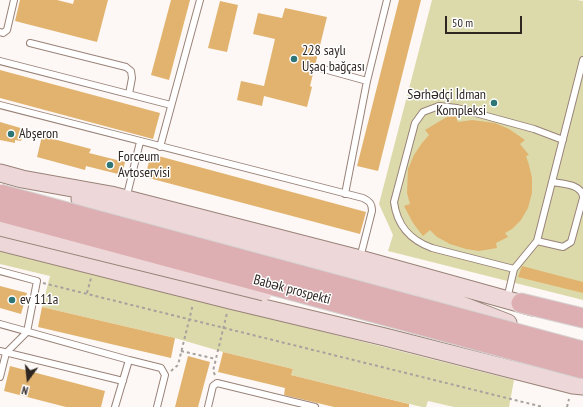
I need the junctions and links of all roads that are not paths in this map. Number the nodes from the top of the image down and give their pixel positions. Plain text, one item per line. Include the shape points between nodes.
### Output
1 (14, 0) edge
2 (200, 0) edge
3 (387, 0) edge
4 (0, 32) edge
5 (30, 43) dead end
6 (583, 60) edge
7 (0, 61) edge
8 (320, 68) dead end
9 (367, 81) junction
10 (580, 81) edge
11 (130, 94) junction
12 (0, 105) edge
13 (171, 105) junction
14 (563, 140) junction
15 (140, 142) junction
16 (160, 147) junction
17 (0, 173) edge
18 (22, 179) junction
19 (553, 182) junction
20 (0, 194) edge
21 (345, 194) junction
22 (583, 194) edge
23 (126, 199) junction
24 (0, 212) edge
25 (0, 227) edge
26 (537, 241) junction
27 (0, 242) edge
28 (360, 259) junction
29 (514, 269) junction
30 (0, 271) edge
31 (514, 301) junction
32 (583, 318) edge
33 (0, 324) edge
34 (583, 325) edge
35 (27, 332) junction
36 (583, 351) edge
37 (3, 352) edge
38 (561, 354) junction
39 (129, 360) junction
40 (583, 369) edge
41 (0, 377) edge
42 (123, 381) junction
43 (577, 390) edge
44 (115, 407) edge
45 (157, 407) edge
46 (210, 407) edge
47 (315, 407) edge

1 - 4 lane via 7,30
2 - 13 lane
3 - 9 lane
5 - 11 lane via 126,67 131,71
6 - 10 lane
7 - 11 lane
8 - 9 lane
9 - 21 lane
10 - 14 lane
11 - 13 lane
12 - 15 lane
13 - 16 lane
14 - 19 lane
14 - 29 lane via 534,129 457,108 439,106 423,112 415,123 394,202 396,213 405,231 419,243 432,248
15 - 16 lane
15 - 23 lane
16 - 21 lane
17 - 18 main road
18 - 23 main road
18 - 38 main road, bridge via 108,208 395,282 446,299
19 - 22 lane via 578,188
19 - 26 lane
20 - 38 main road, Babək prospekti, bridge
21 - 28 lane via 363,198 372,205
22 - 26 lane via 571,242 563,247
23 - 28 main road
24 - 38 main road, Babək prospekti, bridge
25 - 38 main road, bridge via 270,294
26 - 29 lane
27 - 43 main road, Babək prospekti via 385,337
28 - 31 main road
29 - 31 lane
30 - 35 lane via 37,281
31 - 32 main road
31 - 34 main road
33 - 35 lane
35 - 37 lane
35 - 39 lane
36 - 38 main road, Babək prospekti, bridge
37 - 41 lane
37 - 42 lane
38 - 40 main road, Babək prospekti, bridge
39 - 42 lane
39 - 45 lane via 161,368 165,375
42 - 44 lane
46 - 47 lane via 213,386 217,383

